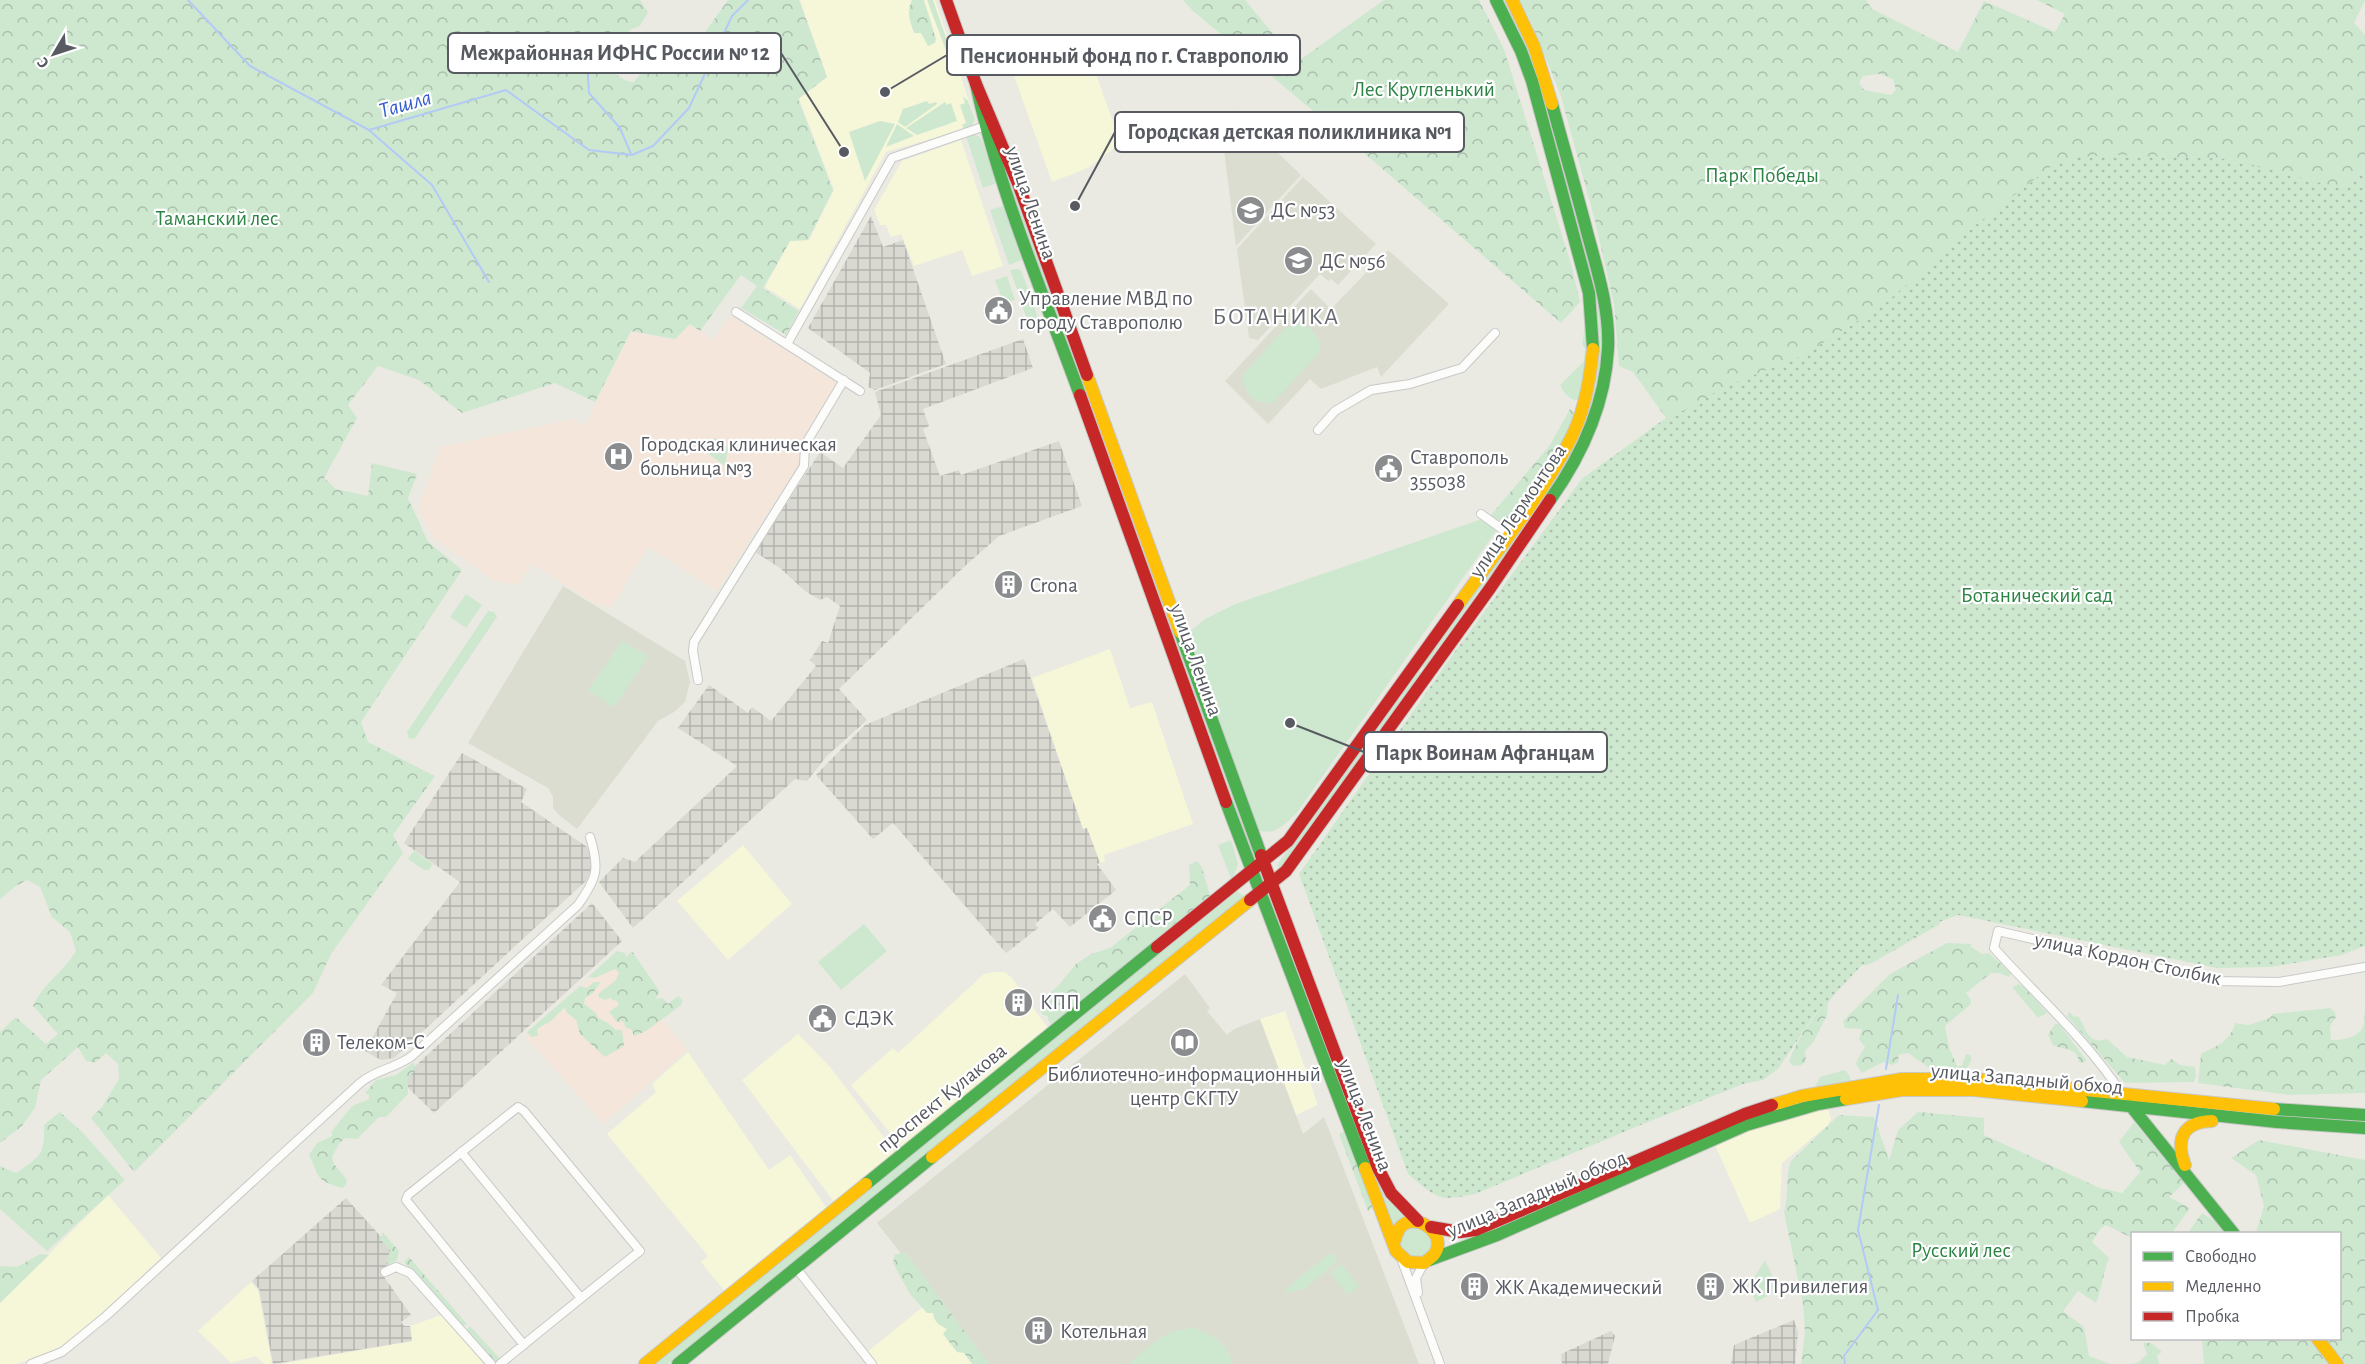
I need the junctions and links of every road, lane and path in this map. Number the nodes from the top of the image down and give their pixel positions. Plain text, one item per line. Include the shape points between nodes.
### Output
1 (946, 0) edge
2 (1496, 0) edge
3 (1512, 0) edge
4 (989, 124) junction
5 (736, 312) dead end
6 (1495, 333) dead end
7 (787, 344) junction
8 (844, 380) junction
9 (860, 391) dead end
10 (1318, 430) dead end
11 (1481, 514) dead end
12 (1509, 534) junction
13 (1414, 664) junction
14 (1428, 674) junction
15 (698, 680) dead end
16 (590, 837) dead end
17 (1264, 862) junction
18 (1252, 871) junction
19 (1272, 884) junction
20 (1260, 893) junction
21 (2365, 967) edge
22 (2122, 1094) junction
23 (2132, 1108) junction
24 (2365, 1115) edge
25 (2277, 1122) junction
26 (2365, 1128) edge
27 (461, 1152) junction
28 (2197, 1187) junction
29 (1418, 1221) junction
30 (1431, 1227) junction
31 (2233, 1232) edge
32 (1394, 1243) junction
33 (1401, 1258) junction
34 (1426, 1261) junction
35 (796, 1268) junction
36 (385, 1272) dead end
37 (581, 1298) junction
38 (1423, 1319) junction
39 (2319, 1340) edge
40 (524, 1345) junction
41 (31, 1364) edge
42 (491, 1364) edge
43 (500, 1364) edge
44 (645, 1364) edge
45 (678, 1364) edge
46 (872, 1364) edge
47 (1440, 1364) edge
48 (2337, 1364) edge

1 - 4 main road, улица Ленина
2 - 12 main road, улица Лермонтова via 1521,51 1540,110 1589,293 1593,346 1587,393 1570,441
3 - 14 main road, улица Лермонтова via 1545,77 1596,261 1607,318 1605,374 1593,423 1570,472
4 - 7 street via 892,158
4 - 17 main road, улица Ленина via 1122,467
4 - 18 main road, улица Ленина via 1016,221
5 - 7 street
6 - 10 street via 1461,368 1410,384 1371,390 1335,411
7 - 8 street
8 - 9 street
8 - 15 street via 805,445 804,466 698,635 693,651
11 - 12 street
12 - 13 main road, улица Лермонтова
13 - 14 main road
13 - 17 main road, улица Лермонтова via 1298,829
14 - 19 main road, улица Лермонтова via 1286,871
16 - 41 street via 597,870 578,905 412,1056 360,1083 91,1329 62,1352
17 - 18 main road, проспект Кулакова
17 - 19 main road, улица Ленина
18 - 20 main road, улица Ленина
18 - 44 main road, проспект Кулакова
19 - 20 main road, проспект Кулакова
19 - 29 main road, улица Ленина via 1378,1168 1391,1193
20 - 32 main road, улица Ленина
20 - 35 main road, проспект Кулакова
21 - 22 street, улица Кордон Столбик via 2279,982 2213,981 1998,931 1994,948 2056,1014
22 - 23 main road
22 - 24 main road, улица Западный обход
22 - 30 main road, улица Западный обход via 1974,1079 1902,1079 1802,1096 1745,1114 1493,1225 1460,1232
23 - 25 main road, улица Западный обход
23 - 28 main road
23 - 34 main road, улица Западный обход via 1974,1090 1902,1090 1818,1104 1746,1125 1497,1235
25 - 26 main road, улица Западный обход
25 - 28 main road via 2206,1120 2193,1124 2179,1146 2180,1156
27 - 37 street
27 - 37 street via 518,1107 639,1251
27 - 40 street via 406,1200
28 - 31 main road
29 - 30 main road
29 - 32 main road via 1399,1230
30 - 34 main road via 1438,1240 1434,1254
32 - 33 main road
33 - 34 main road via 1416,1264
33 - 38 street
34 - 38 street via 1416,1278
35 - 45 main road, проспект Кулакова
35 - 46 street
36 - 42 street via 396,1267 410,1273
37 - 40 street
38 - 47 street
39 - 48 main road
40 - 43 street

